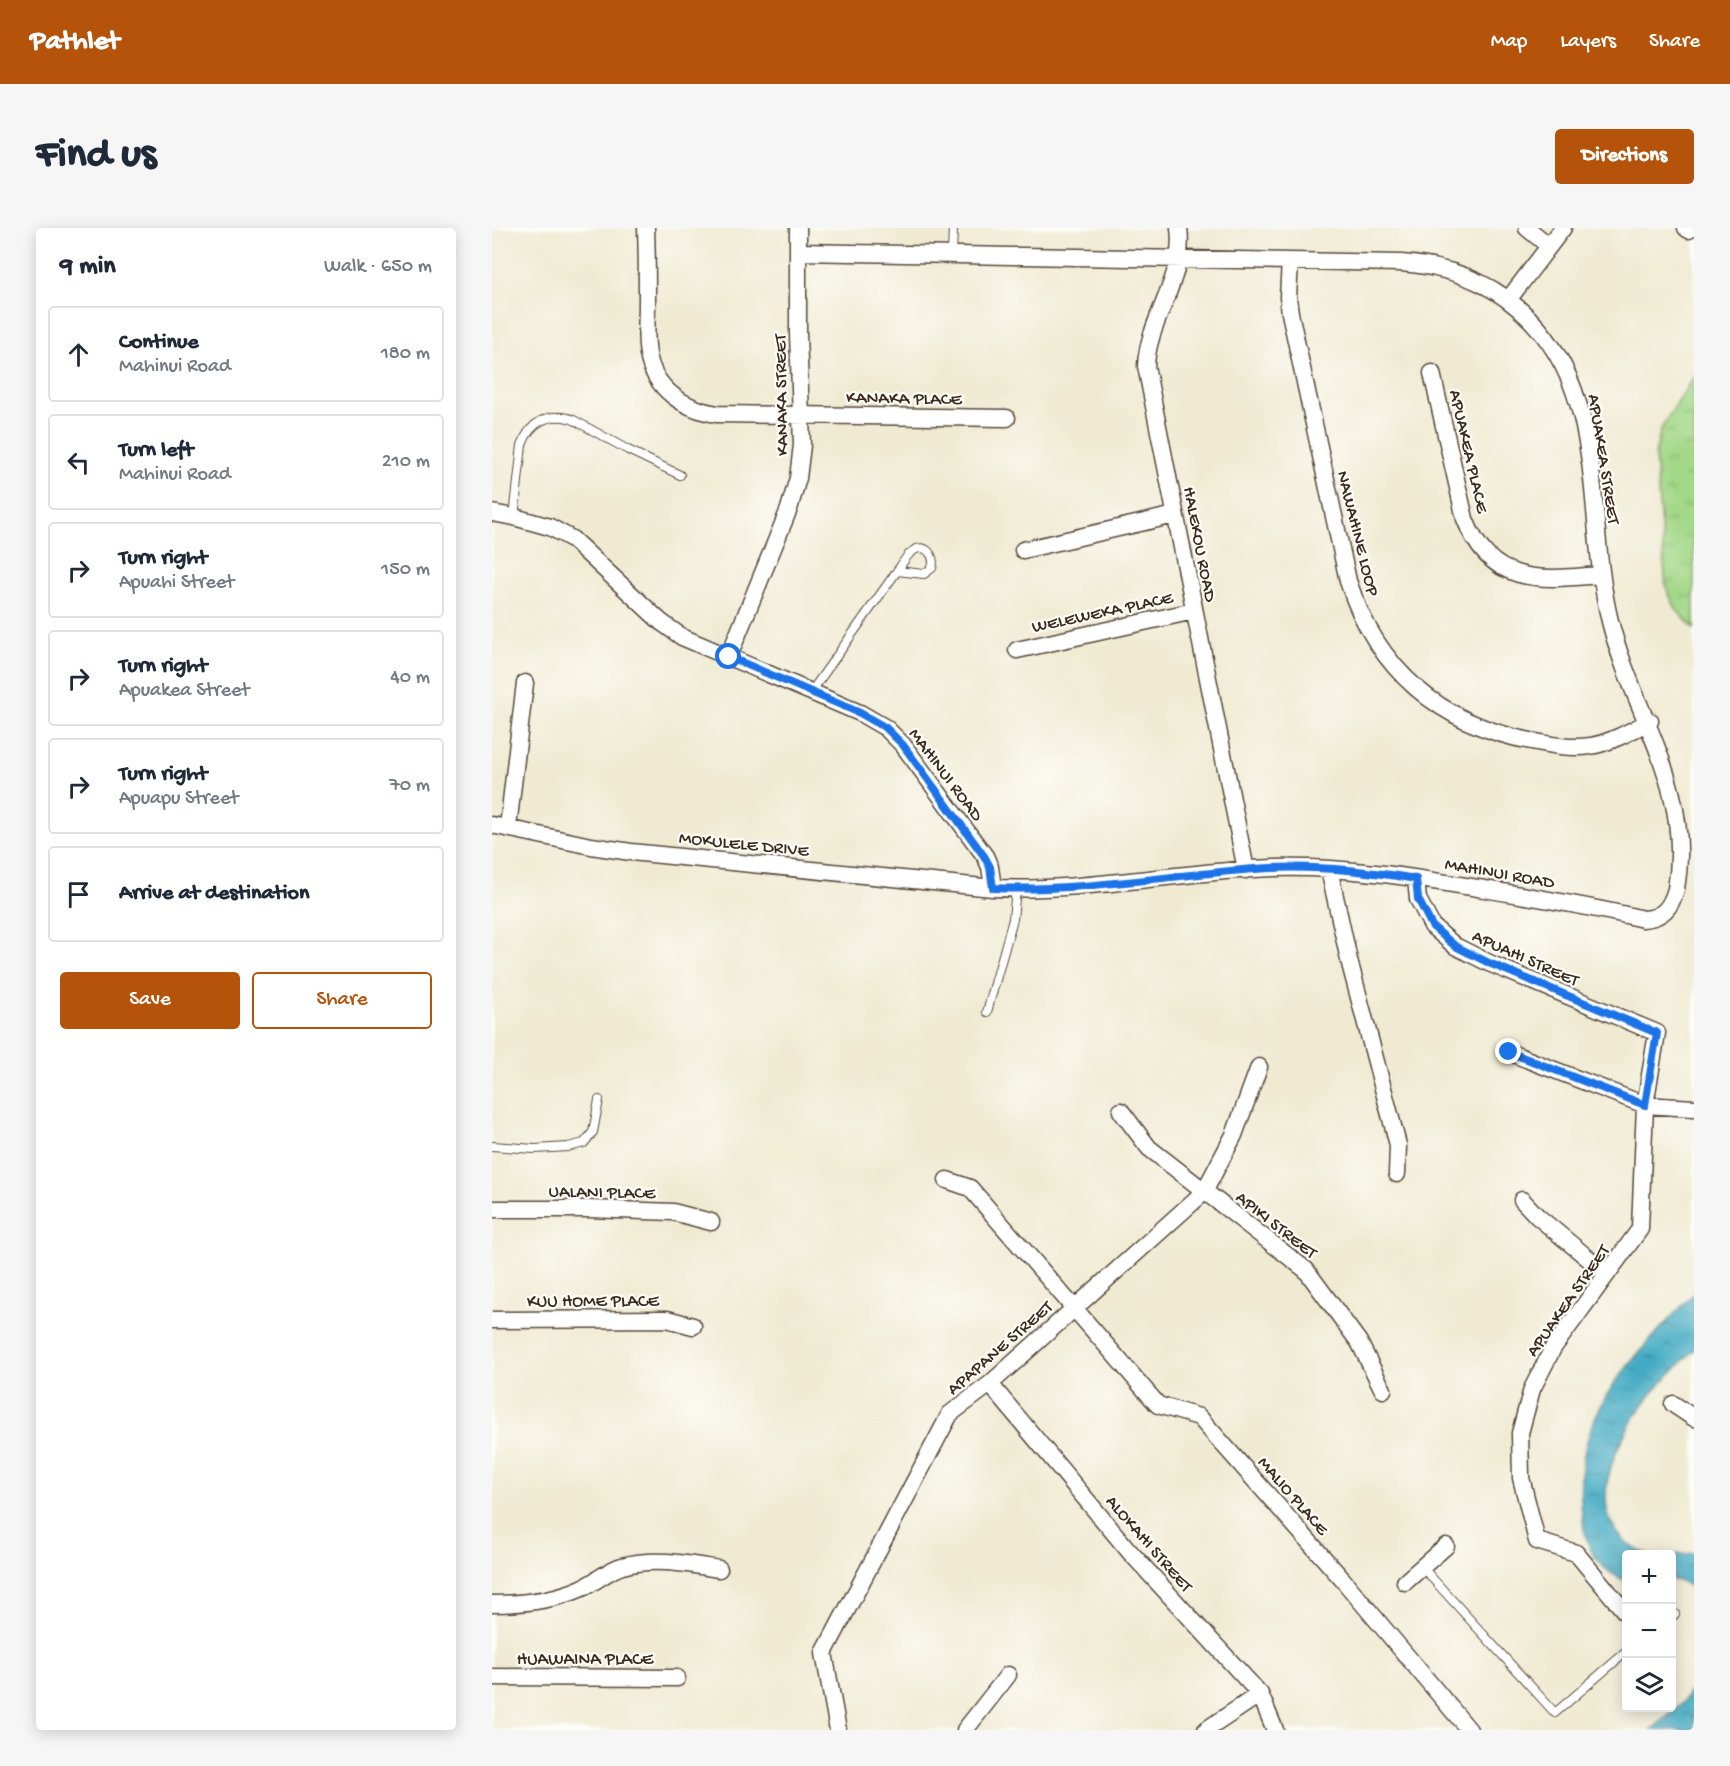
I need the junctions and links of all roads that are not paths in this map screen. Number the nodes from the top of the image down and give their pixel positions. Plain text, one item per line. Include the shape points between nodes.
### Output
1 (646, 228) edge
2 (798, 228) edge
3 (953, 228) edge
4 (1179, 228) edge
5 (1527, 228) edge
6 (1563, 228) edge
7 (1549, 246) junction
8 (798, 252) junction
9 (952, 255) junction
10 (1179, 259) junction
11 (1290, 261) junction
12 (1508, 300) junction
13 (1432, 373) dead end
14 (801, 415) junction
15 (1007, 418) dead end
16 (681, 474) dead end
17 (492, 513) edge
18 (1175, 515) junction
19 (514, 516) junction
20 (1023, 550) dead end
21 (897, 571) dead end
22 (1601, 575) junction
23 (1194, 611) junction
24 (1017, 650) dead end
25 (729, 657) junction
26 (525, 683) dead end
27 (812, 692) junction
28 (1650, 721) junction
29 (500, 826) edge
30 (1329, 869) junction
31 (1246, 870) junction
32 (1416, 879) junction
33 (993, 888) junction
34 (1016, 889) junction
35 (1662, 914) joint
36 (987, 1012) dead end
37 (1657, 1033) joint
38 (1509, 1052) dead end
39 (1259, 1067) dead end
40 (599, 1100) dead end
41 (1645, 1105) junction
42 (1694, 1108) edge
43 (1121, 1111) dead end
44 (492, 1146) edge
45 (1397, 1174) dead end
46 (947, 1180) dead end
47 (1204, 1192) junction
48 (1522, 1200) dead end
49 (492, 1209) edge
50 (711, 1222) dead end
51 (1607, 1274) junction
52 (1074, 1307) junction
53 (492, 1320) edge
54 (693, 1326) dead end
55 (990, 1384) junction
56 (1383, 1390) dead end
57 (1674, 1404) dead end
58 (1694, 1418) edge
59 (1446, 1546) dead end
60 (1422, 1567) junction
61 (719, 1569) dead end
62 (1405, 1582) dead end
63 (492, 1604) edge
64 (1622, 1608) edge
65 (1622, 1656) edge
66 (1008, 1675) dead end
67 (492, 1677) edge
68 (677, 1678) dead end
69 (1260, 1695) junction
70 (838, 1730) edge
71 (965, 1730) edge
72 (1206, 1730) edge
73 (1275, 1730) edge
74 (1469, 1730) edge

1 - 14 street, KANAKA PLACE via 648,352 654,373 666,390 684,404 706,412
2 - 8 street, KANAKA STREET
3 - 9 lane
4 - 10 street, HALEKOU ROAD
5 - 7 street
6 - 7 street
7 - 12 street
8 - 9 street, APUAKEA STREET
8 - 14 street, KANAKA STREET
9 - 10 street, APUAKEA STREET
10 - 11 street, APUAKEA STREET
10 - 18 street, HALEKOU ROAD via 1149,346 1146,366
11 - 12 street, APUAKEA STREET via 1421,264 1460,274
11 - 28 street, NAWAHINE LOOP via 1290,313 1348,581 1365,624 1390,662 1416,689 1446,711 1514,738 1559,746 1590,746
12 - 22 street, APUAKEA STREET via 1551,343 1576,392 1584,427
13 - 22 street, APUAKEA PLACE via 1465,519 1483,551 1502,566 1526,576 1552,579
14 - 15 street, KANAKA PLACE
14 - 25 street, KANAKA STREET via 801,454 794,494
16 - 19 lane via 572,419 549,417 529,430 522,445
17 - 19 street, MAHINUI ROAD
18 - 20 street
18 - 23 street, HALEKOU ROAD
19 - 25 street, MAHINUI ROAD via 573,539 671,631
21 - 27 lane
22 - 28 street, APUAKEA STREET via 1616,640
23 - 24 street, WELEWEKA PLACE
23 - 31 street, HALEKOU ROAD
25 - 27 street, MAHINUI ROAD
26 - 29 street
27 - 33 street, MAHINUI ROAD via 873,720 903,745 984,856
28 - 35 street, APUAKEA STREET via 1675,784 1682,830 1680,876 1673,901
29 - 33 street, MOKULELE DRIVE via 630,852
30 - 31 street, MAHINUI ROAD
30 - 32 street, MAHINUI ROAD
30 - 45 street via 1398,1145
31 - 34 street, MAHINUI ROAD
32 - 35 street, MAHINUI ROAD via 1643,919
32 - 37 street, APUAHI STREET via 1418,899 1432,926 1455,946
33 - 34 street, MAHINUI ROAD
34 - 36 lane via 1013,919
37 - 41 street, APUAKEA STREET
38 - 41 street
39 - 47 street, APAPANE STREET via 1234,1135
40 - 44 lane via 593,1132 584,1143 535,1149
41 - 42 street
41 - 51 street, APUAKEA STREET via 1640,1229
43 - 47 street, APIKI STREET via 1149,1148
46 - 52 street, MALIO PLACE via 970,1188
47 - 52 street, APAPANE STREET
47 - 56 street, APIKI STREET via 1306,1270 1359,1342
48 - 51 street
49 - 50 street, UALANI PLACE via 673,1212
51 - 64 street, APUAKEA STREET via 1553,1348 1532,1389 1520,1433 1521,1478 1537,1541 1576,1553
52 - 55 street, APAPANE STREET
52 - 74 street, MALIO PLACE via 1158,1405 1198,1417
53 - 54 street, KUU HOME PLACE via 668,1319
55 - 69 street, ALOKAHI STREET via 1129,1551
55 - 70 street, APAPANE STREET via 950,1414 824,1653
57 - 58 street
59 - 60 street
60 - 62 street
60 - 65 lane via 1555,1713
61 - 63 street via 671,1562 621,1566 560,1596 526,1604
66 - 71 street
67 - 68 street, HUAWAINA PLACE
69 - 72 street
69 - 73 street, ALOKAHI STREET

